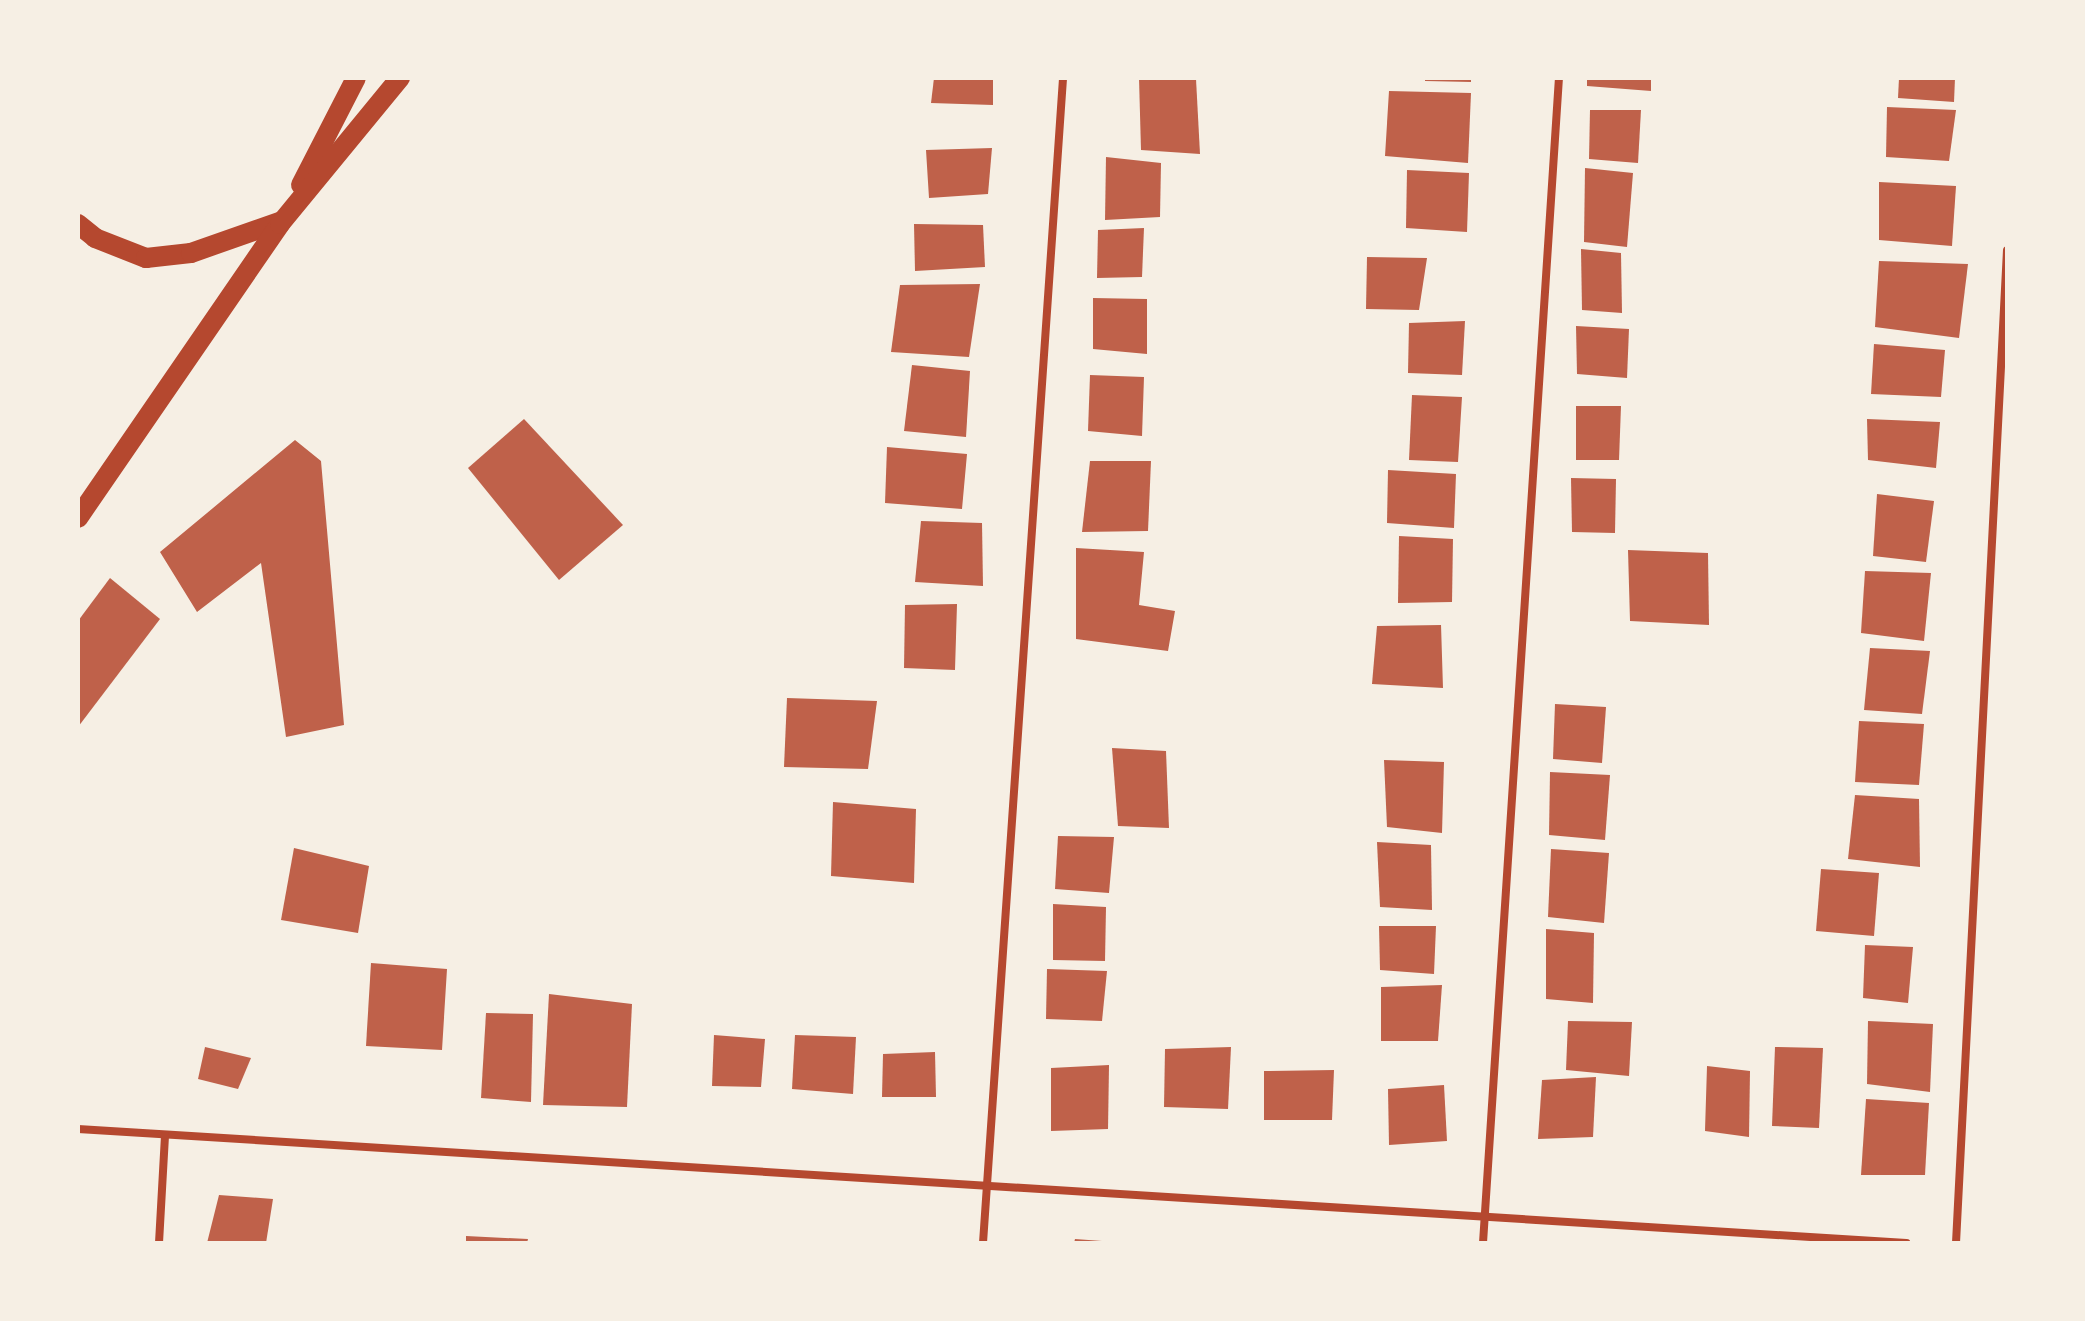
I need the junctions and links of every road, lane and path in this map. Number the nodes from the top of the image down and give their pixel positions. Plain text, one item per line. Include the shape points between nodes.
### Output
1 (356, 78) edge
2 (400, 78) edge
3 (1063, 78) edge
4 (1559, 78) edge
5 (78, 224) edge
6 (280, 224) junction
7 (2007, 250) edge
8 (78, 518) edge
9 (78, 1129) edge
10 (165, 1135) junction
11 (987, 1189) junction
12 (1485, 1216) junction
13 (159, 1243) edge
14 (983, 1243) edge
15 (1483, 1243) edge
16 (1906, 1243) edge
17 (1956, 1243) edge

1 - 6 main road
2 - 6 main road
3 - 11 street
4 - 12 street
5 - 6 main road via 95,238 146,258 191,253
6 - 8 main road
7 - 17 street
9 - 10 street
10 - 11 street
10 - 13 street
11 - 12 street
11 - 14 street
12 - 15 street
12 - 16 street

